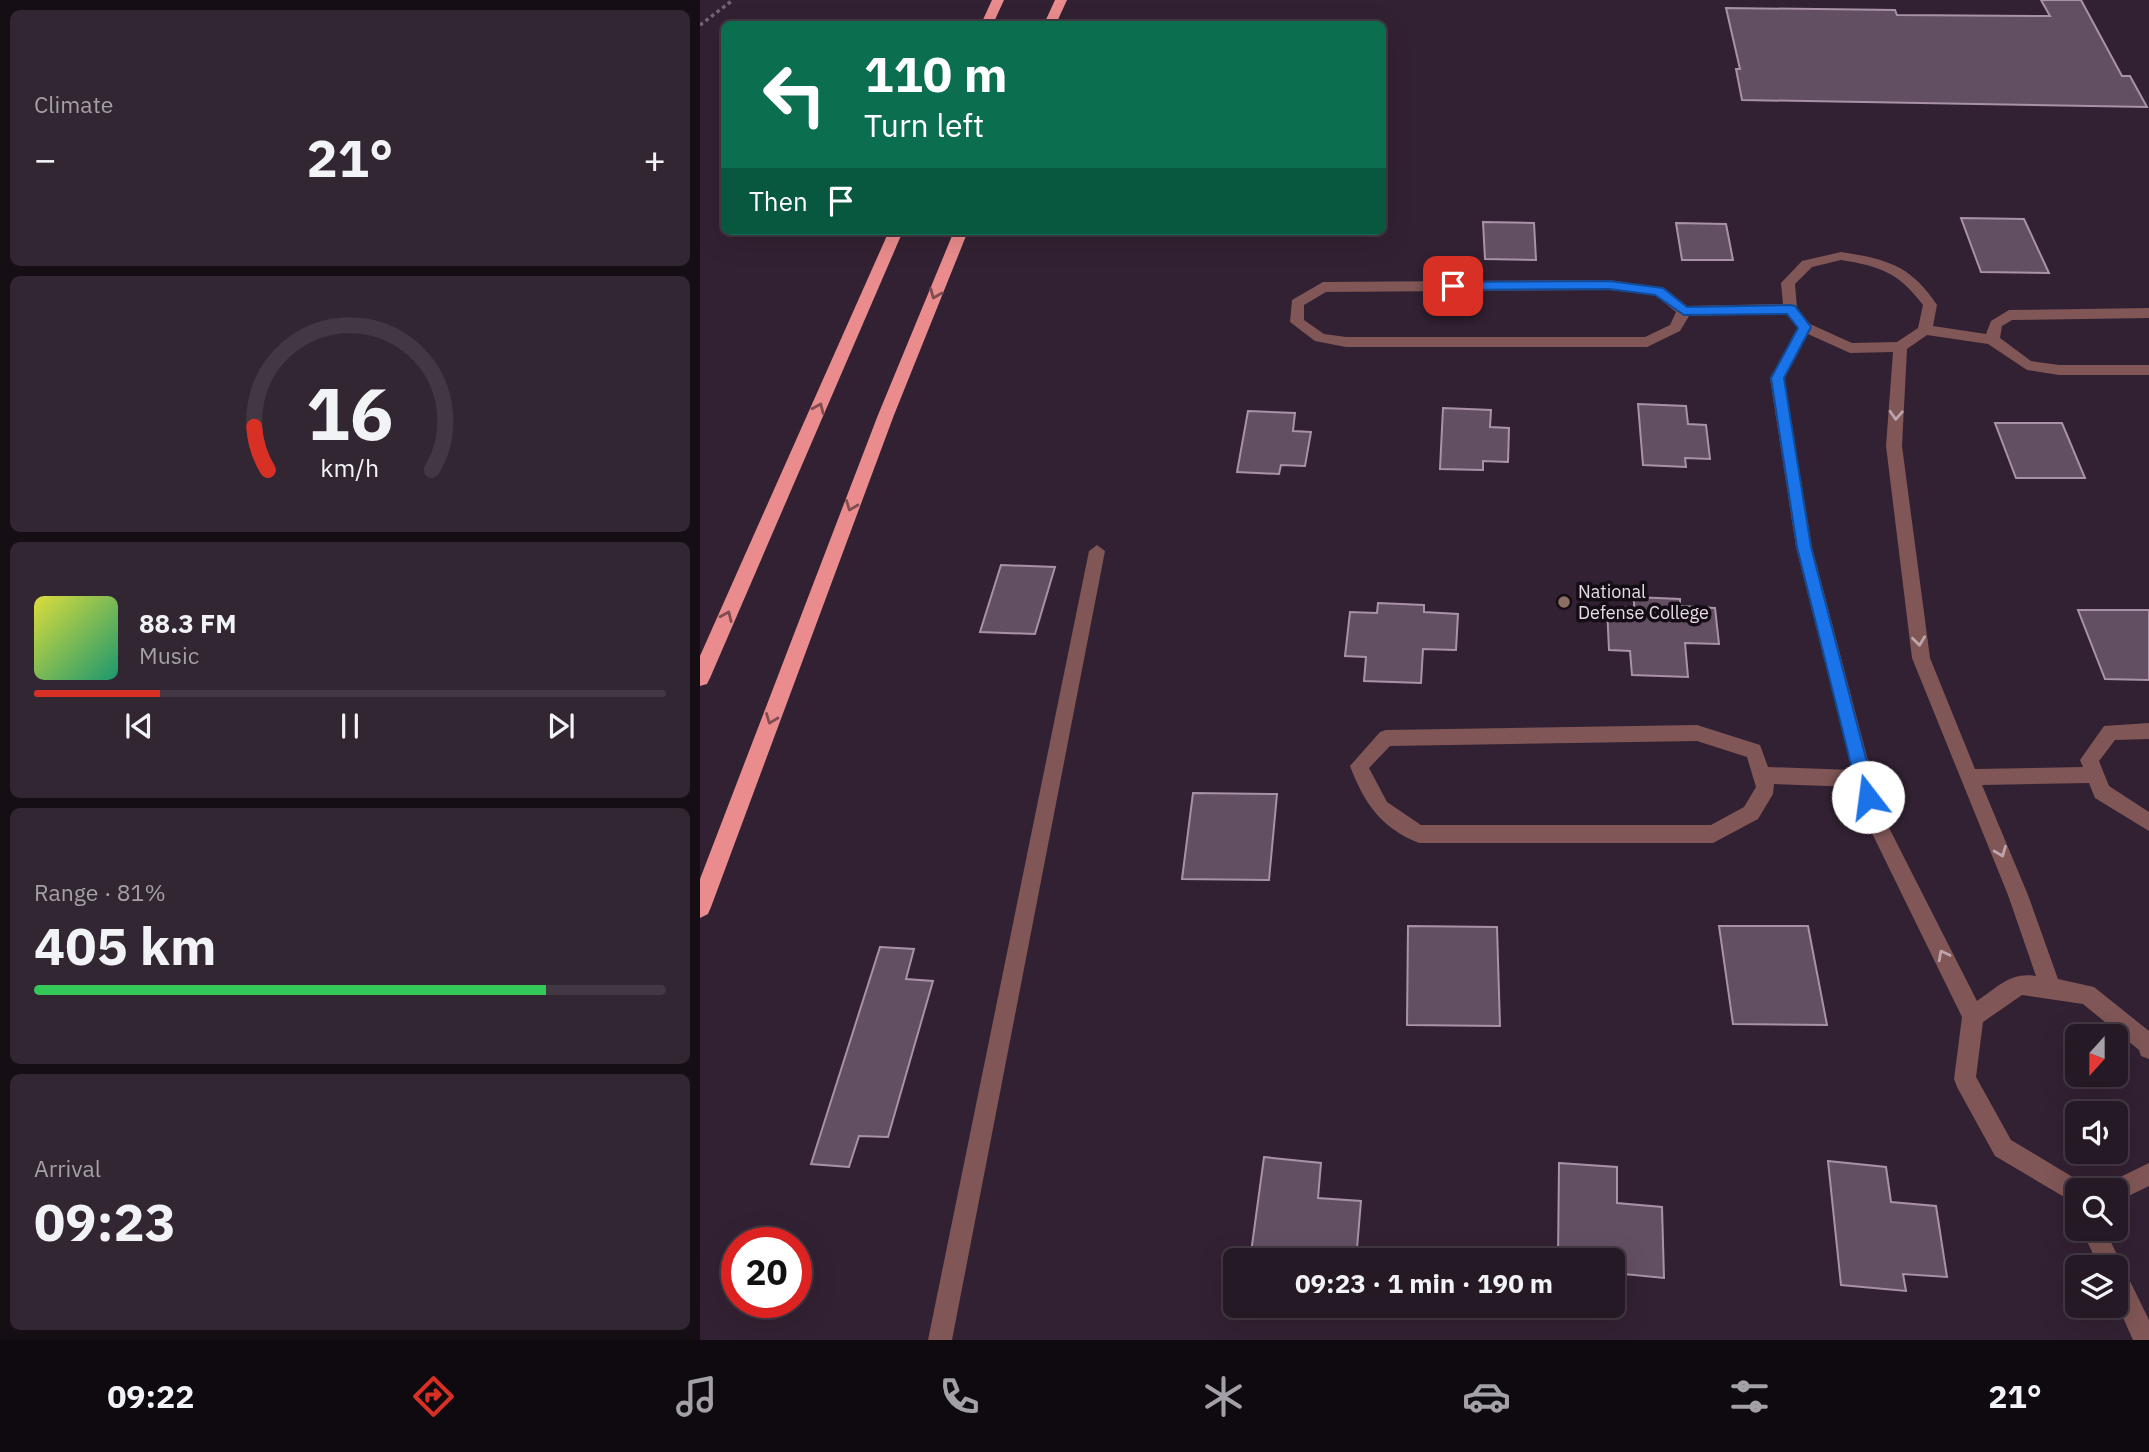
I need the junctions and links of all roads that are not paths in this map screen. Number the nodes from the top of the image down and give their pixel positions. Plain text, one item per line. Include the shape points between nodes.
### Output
1 (998, 0) edge
2 (1061, 0) edge
3 (988, 21) edge
4 (1050, 21) edge
5 (894, 235) edge
6 (959, 235) edge
7 (1790, 309) junction
8 (1684, 311) junction
9 (2149, 313) edge
10 (1805, 327) junction
11 (1926, 330) junction
12 (1992, 340) junction
13 (1899, 347) junction
14 (2149, 370) edge
15 (1097, 551) dead end
16 (700, 678) edge
17 (2149, 731) edge
18 (1762, 775) junction
19 (2095, 775) junction
20 (1970, 777) junction
21 (1863, 779) junction
22 (2149, 822) edge
23 (700, 907) edge
24 (2051, 989) junction
25 (1973, 1016) junction
26 (2149, 1048) edge
27 (2149, 1174) edge
28 (2065, 1185) edge
29 (2128, 1185) edge
30 (2128, 1302) edge
31 (940, 1340) edge
32 (2146, 1340) edge

1 - 3 highway
2 - 4 highway
16 -> 5 highway
6 -> 23 highway via 886,415
7 - 8 lane
7 - 10 lane
7 - 11 lane via 1788,284 1807,264 1840,256 1879,262 1912,280 1930,305
8 - 8 lane via 1659,291 1609,285 1322,287 1297,303 1297,322 1320,338 1346,342 1647,342 1675,328
9 - 12 lane via 2009,315 1996,324
10 - 13 lane via 1850,348
10 - 21 lane via 1777,378 1804,547
11 - 12 lane
11 - 13 lane
12 - 14 lane via 2027,365 2059,370
13 -> 20 lane via 1894,446 1921,658
15 - 31 lane
17 - 19 lane via 2110,732 2089,760
18 - 18 lane via 1754,751 1698,733 1386,738 1359,766 1369,793 1385,815 1419,834 1713,834 1751,813 1766,788
18 - 21 lane
19 - 20 lane
19 - 22 lane via 2102,792
20 -> 24 lane
25 -> 21 lane via 1873,815
24 - 25 lane via 2020,984
24 - 26 lane via 2087,994
25 - 28 lane via 1965,1079 2003,1148
27 - 29 lane
30 - 32 lane

